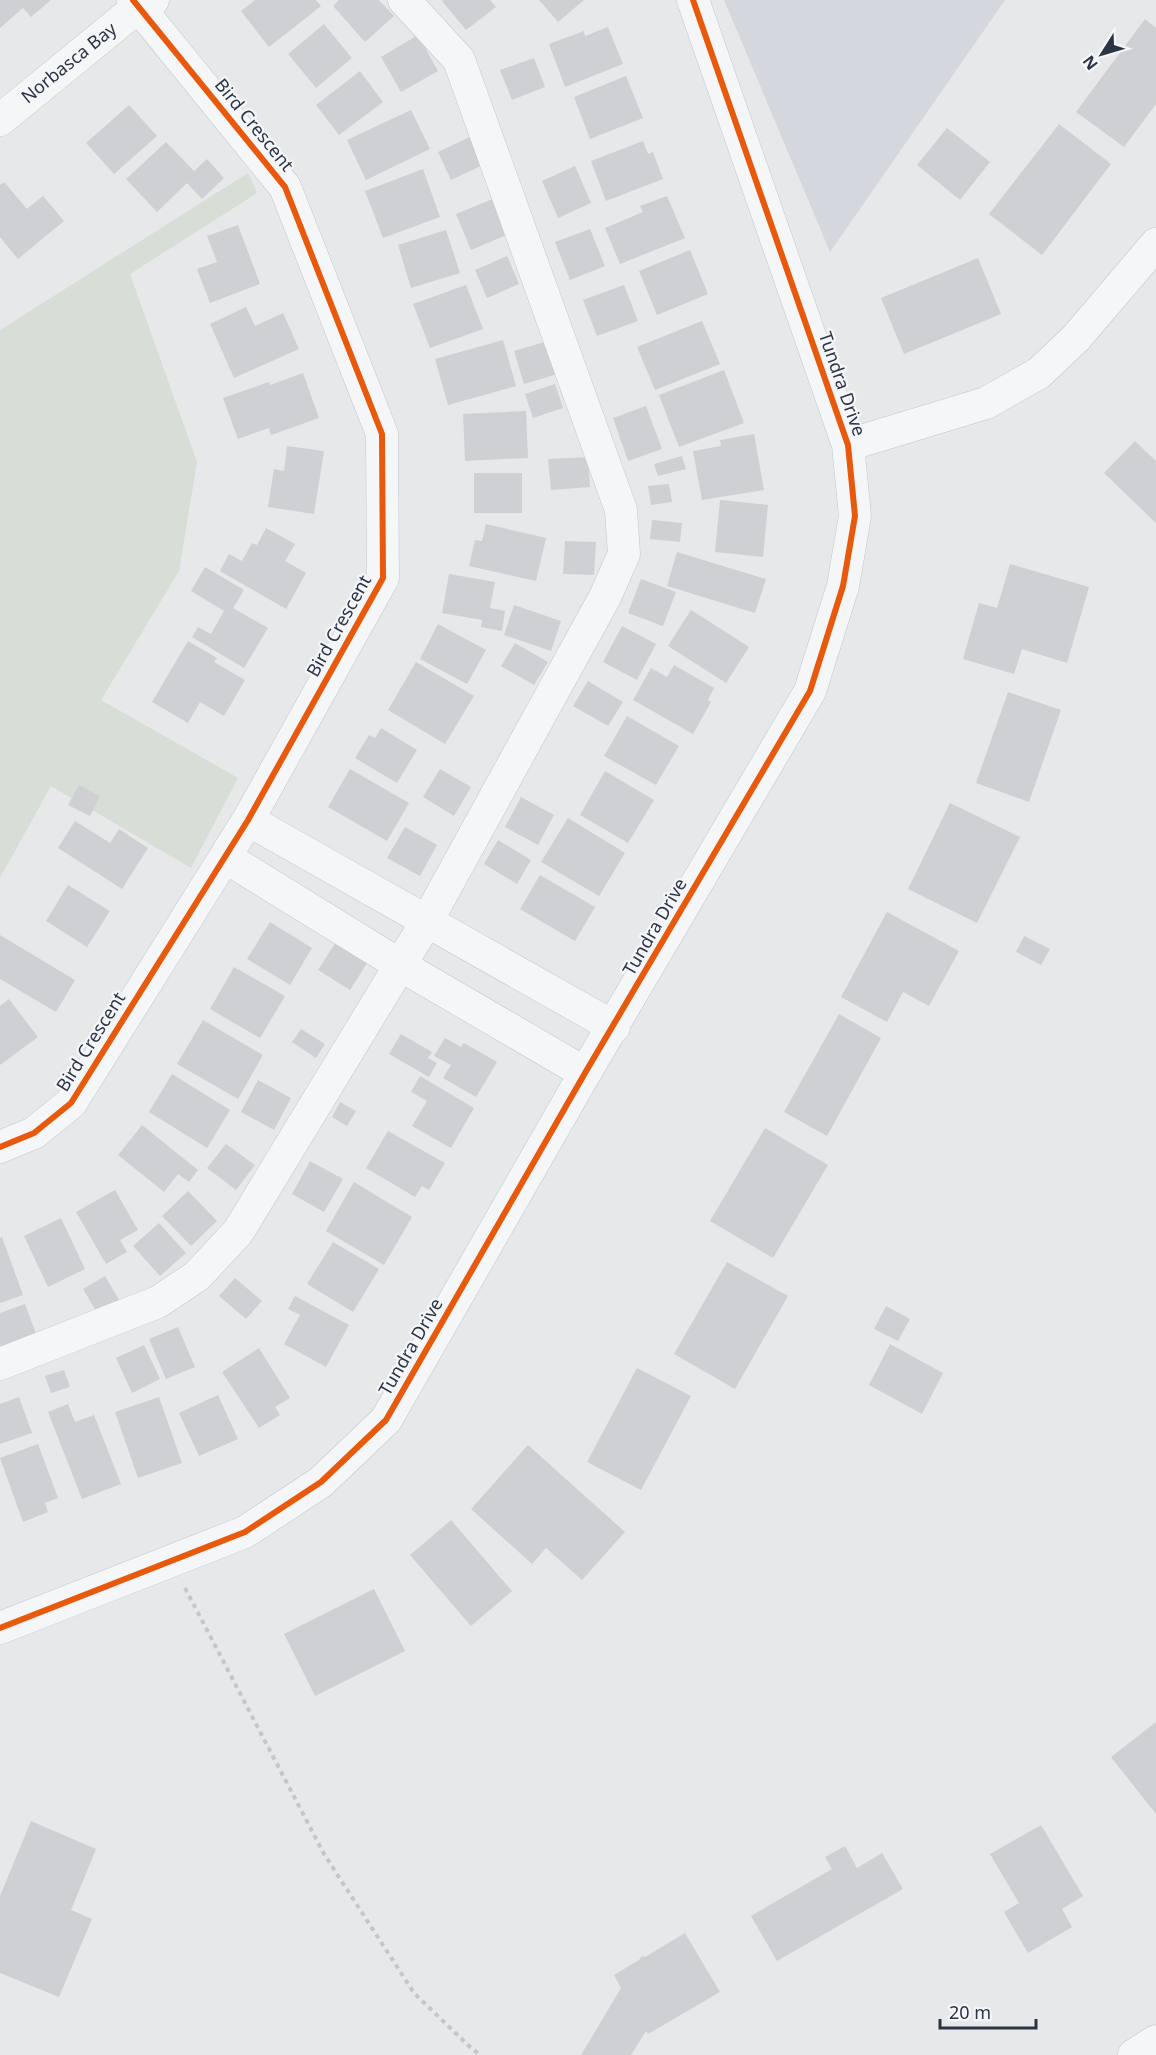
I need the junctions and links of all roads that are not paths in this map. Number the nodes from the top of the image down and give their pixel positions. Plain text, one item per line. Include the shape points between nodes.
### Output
1 (404, 0) edge
2 (693, 0) edge
3 (142, 2) edge
4 (0, 120) edge
5 (1156, 244) edge
6 (848, 446) junction
7 (248, 820) junction
8 (225, 856) junction
9 (427, 921) junction
10 (400, 965) junction
11 (614, 1027) junction
12 (585, 1073) junction
13 (0, 1147) edge
14 (0, 1364) edge
15 (0, 1628) edge
16 (1156, 2041) edge
17 (1134, 2055) edge

1 - 9 street via 459,60 621,510 624,554 605,597
2 - 6 street, Tundra Drive
3 - 4 street, Norbasca Bay
3 - 7 street, Bird Crescent via 285,187 382,434 383,578
5 - 6 street via 1076,338 1039,373 986,403
6 - 11 street, Tundra Drive via 855,516 843,586 810,691
7 - 8 street, Bird Crescent
7 - 9 street
8 - 10 street
8 - 13 street, Bird Crescent via 70,1103 34,1133
9 - 10 street
9 - 11 street
10 - 12 street
10 - 14 street via 238,1232 197,1276 158,1302
11 - 12 street, Tundra Drive
12 - 15 street, Tundra Drive via 386,1420 321,1482 245,1532
16 - 17 street

